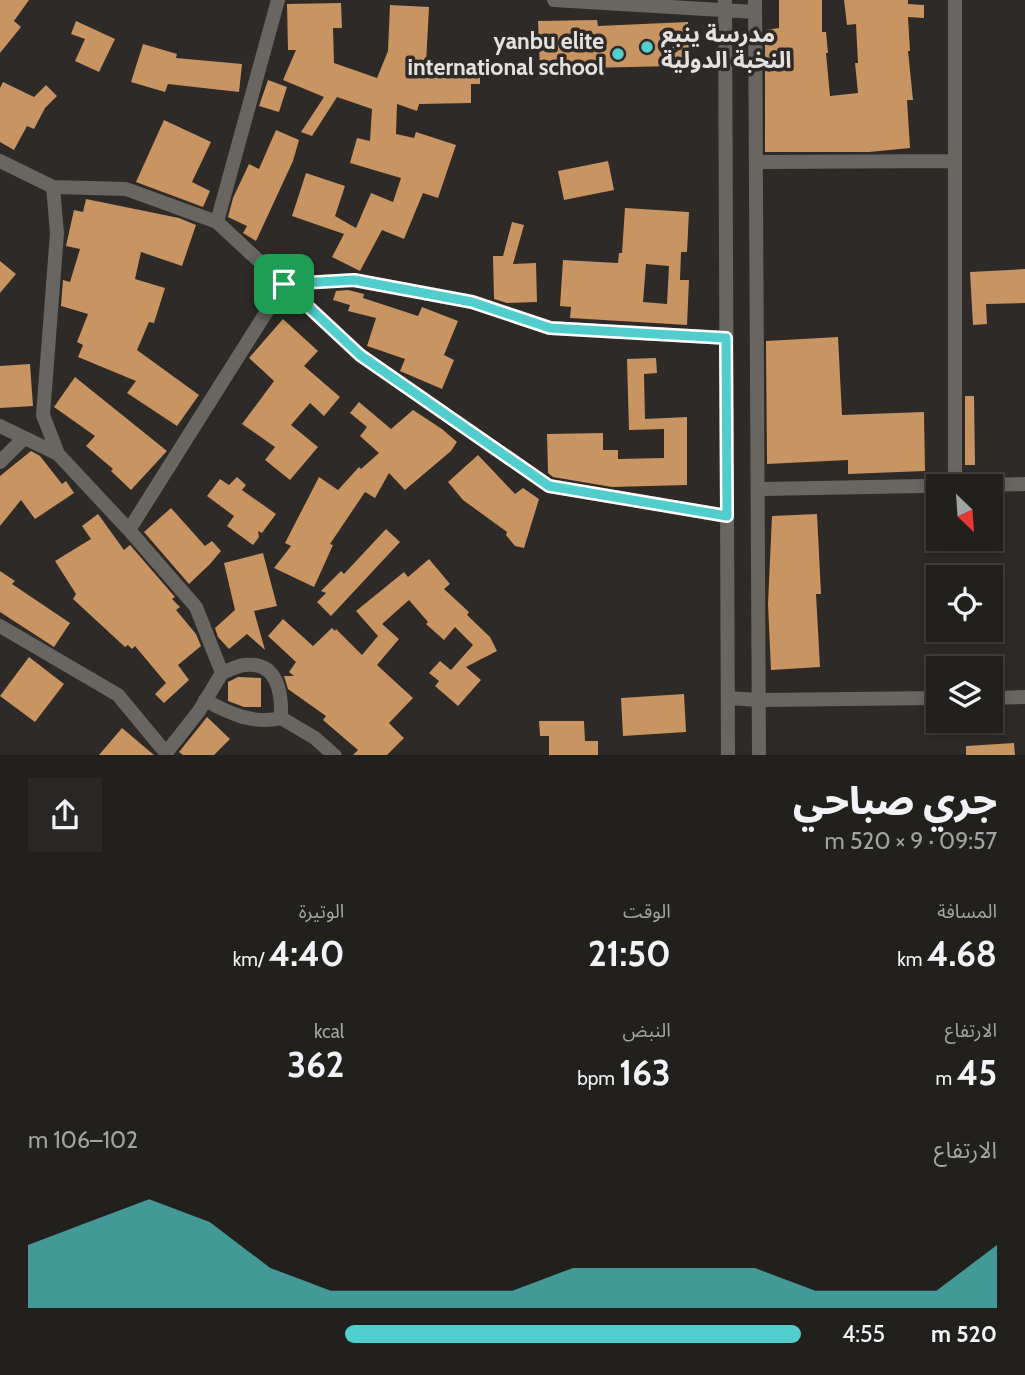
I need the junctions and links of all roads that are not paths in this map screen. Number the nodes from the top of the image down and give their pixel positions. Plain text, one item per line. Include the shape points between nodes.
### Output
1 (278, 0) edge
2 (554, 0) edge
3 (955, 0) edge
4 (725, 6) edge
5 (755, 6) edge
6 (0, 160) edge
7 (953, 161) junction
8 (756, 162) junction
9 (53, 187) junction
10 (217, 222) junction
11 (284, 284) junction
12 (726, 338) junction
13 (0, 426) edge
14 (24, 438) junction
15 (58, 454) junction
16 (0, 461) edge
17 (955, 474) edge
18 (1003, 484) edge
19 (1025, 484) edge
20 (926, 486) edge
21 (758, 489) junction
22 (727, 516) junction
23 (129, 530) junction
24 (0, 626) edge
25 (222, 673) junction
26 (1025, 697) edge
27 (728, 698) junction
28 (926, 698) edge
29 (1003, 698) edge
30 (205, 700) junction
31 (759, 700) junction
32 (281, 718) junction
33 (166, 754) edge
34 (335, 755) edge
35 (728, 755) edge
36 (759, 755) edge

1 - 10 street
2 - 4 street
3 - 7 street
4 - 5 street
4 - 12 street
5 - 8 street
6 - 9 street
7 - 8 street
7 - 17 street
8 - 21 street
9 - 10 street via 126,189
9 - 15 street via 57,233 43,415
10 - 11 street
11 - 12 street via 354,280 472,302 550,328
11 - 22 street via 360,355 549,486
11 - 23 street
12 - 22 street
13 - 14 street
14 - 15 street
14 - 16 street
15 - 23 street
18 - 19 street
20 - 21 street
21 - 31 street
22 - 27 street
23 - 25 street via 196,607
24 - 33 street via 118,695
25 - 30 street
25 - 32 street via 244,665 271,673 280,691
26 - 29 street
27 - 31 street
27 - 35 street
28 - 31 street
30 - 32 street via 231,714 268,721
30 - 33 street
31 - 36 street
32 - 34 street

